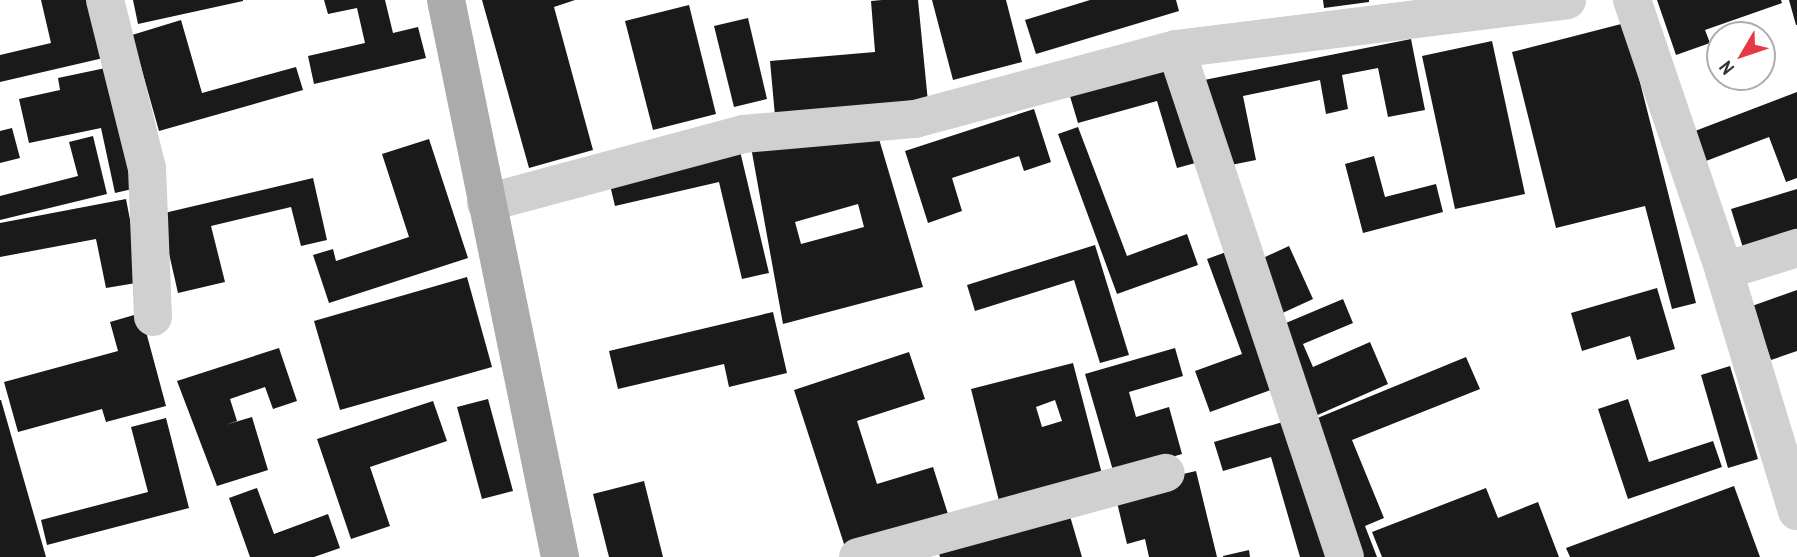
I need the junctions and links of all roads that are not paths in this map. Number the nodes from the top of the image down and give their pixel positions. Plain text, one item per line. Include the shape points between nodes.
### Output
1 (105, 0) edge
2 (446, 0) edge
3 (1567, 0) edge
4 (1632, 0) edge
5 (1176, 49) junction
6 (486, 203) junction
7 (1797, 247) edge
8 (1724, 271) junction
9 (153, 317) dead end
10 (1166, 473) dead end
11 (1797, 511) edge
12 (560, 557) edge
13 (858, 557) edge
14 (1345, 557) edge

1 - 9 street via 147,168
2 - 6 main road
3 - 5 street
4 - 8 street
5 - 6 street via 915,120 743,134
5 - 14 street
6 - 12 main road
7 - 8 street
8 - 11 street
10 - 13 street

